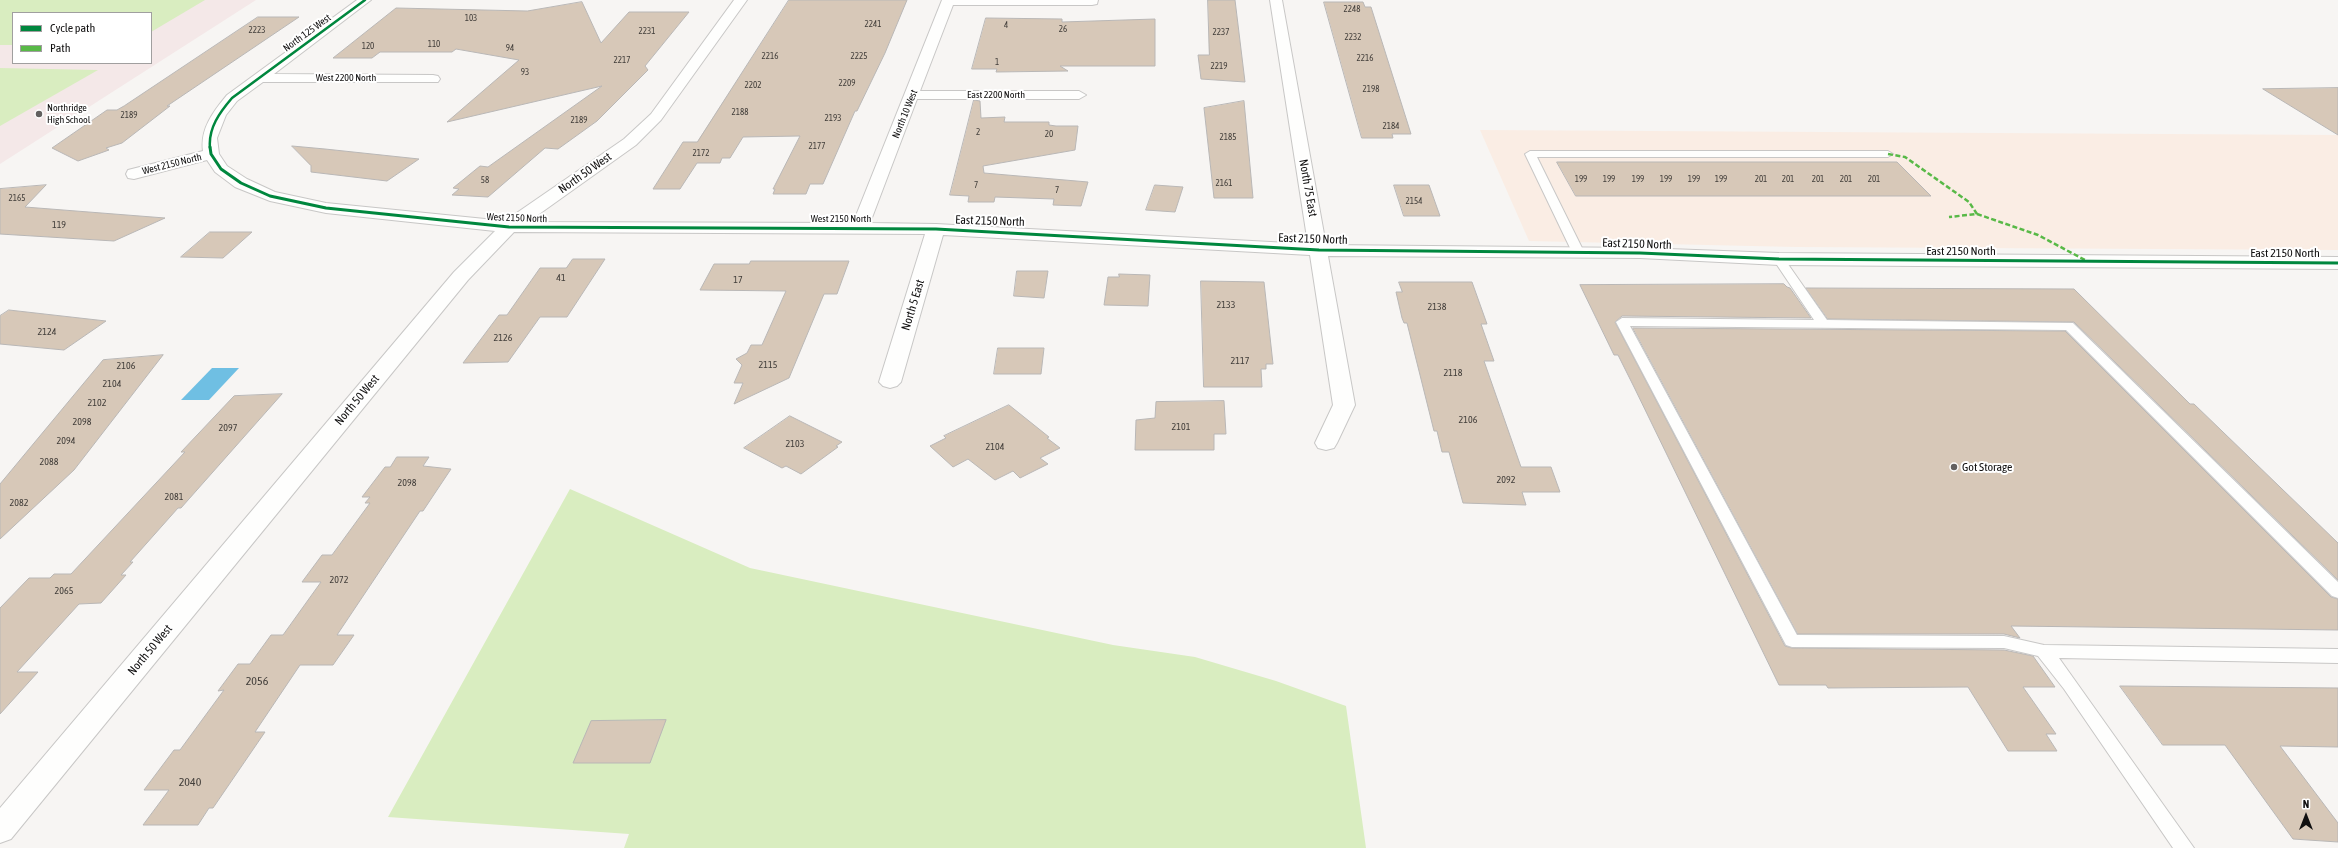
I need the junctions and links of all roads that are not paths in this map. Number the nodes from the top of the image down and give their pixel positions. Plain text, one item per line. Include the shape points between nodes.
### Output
1 (365, 0) edge
2 (741, 0) edge
3 (948, 0) edge
4 (1276, 0) edge
5 (1092, 1) edge
6 (258, 78) junction
7 (434, 79) dead end
8 (913, 95) junction
9 (1079, 95) dead end
10 (211, 154) junction
11 (1888, 154) dead end
12 (134, 174) dead end
13 (509, 227) junction
14 (860, 227) junction
15 (936, 229) junction
16 (1319, 250) junction
17 (1578, 252) junction
18 (1779, 259) junction
19 (2338, 263) edge
20 (1824, 325) junction
21 (890, 382) dead end
22 (1326, 443) dead end
23 (2338, 592) edge
24 (2044, 651) junction
25 (2338, 656) edge
26 (0, 830) edge
27 (2184, 848) edge

1 - 6 street, North 125 West
2 - 13 street, North 50 West via 656,117 646,127 630,142
3 - 5 street
3 - 8 street, North 10 West
4 - 16 street, North 75 East
6 - 7 street, West 2200 North
6 - 10 street, West 2150 North via 232,98 220,114 209,138
8 - 9 street, East 2200 North
8 - 14 street, North 10 West
10 - 12 street, West 2150 North
10 - 13 street, West 2150 North via 221,169 241,183 270,196 326,208
11 - 17 lane via 1530,154
13 - 14 street, West 2150 North
13 - 26 street, North 50 West via 461,276
14 - 15 street, West 2150 North
15 - 16 street, East 2150 North
15 - 21 street, North 5 East
16 - 17 street, East 2150 North
16 - 22 street, North 75 East via 1344,405
17 - 18 street, East 2150 North
18 - 19 street, East 2150 North
18 - 20 lane
20 - 23 lane via 2069,326
20 - 24 lane via 1622,322 1792,641 2004,642
24 - 25 lane
24 - 27 lane via 2070,684

